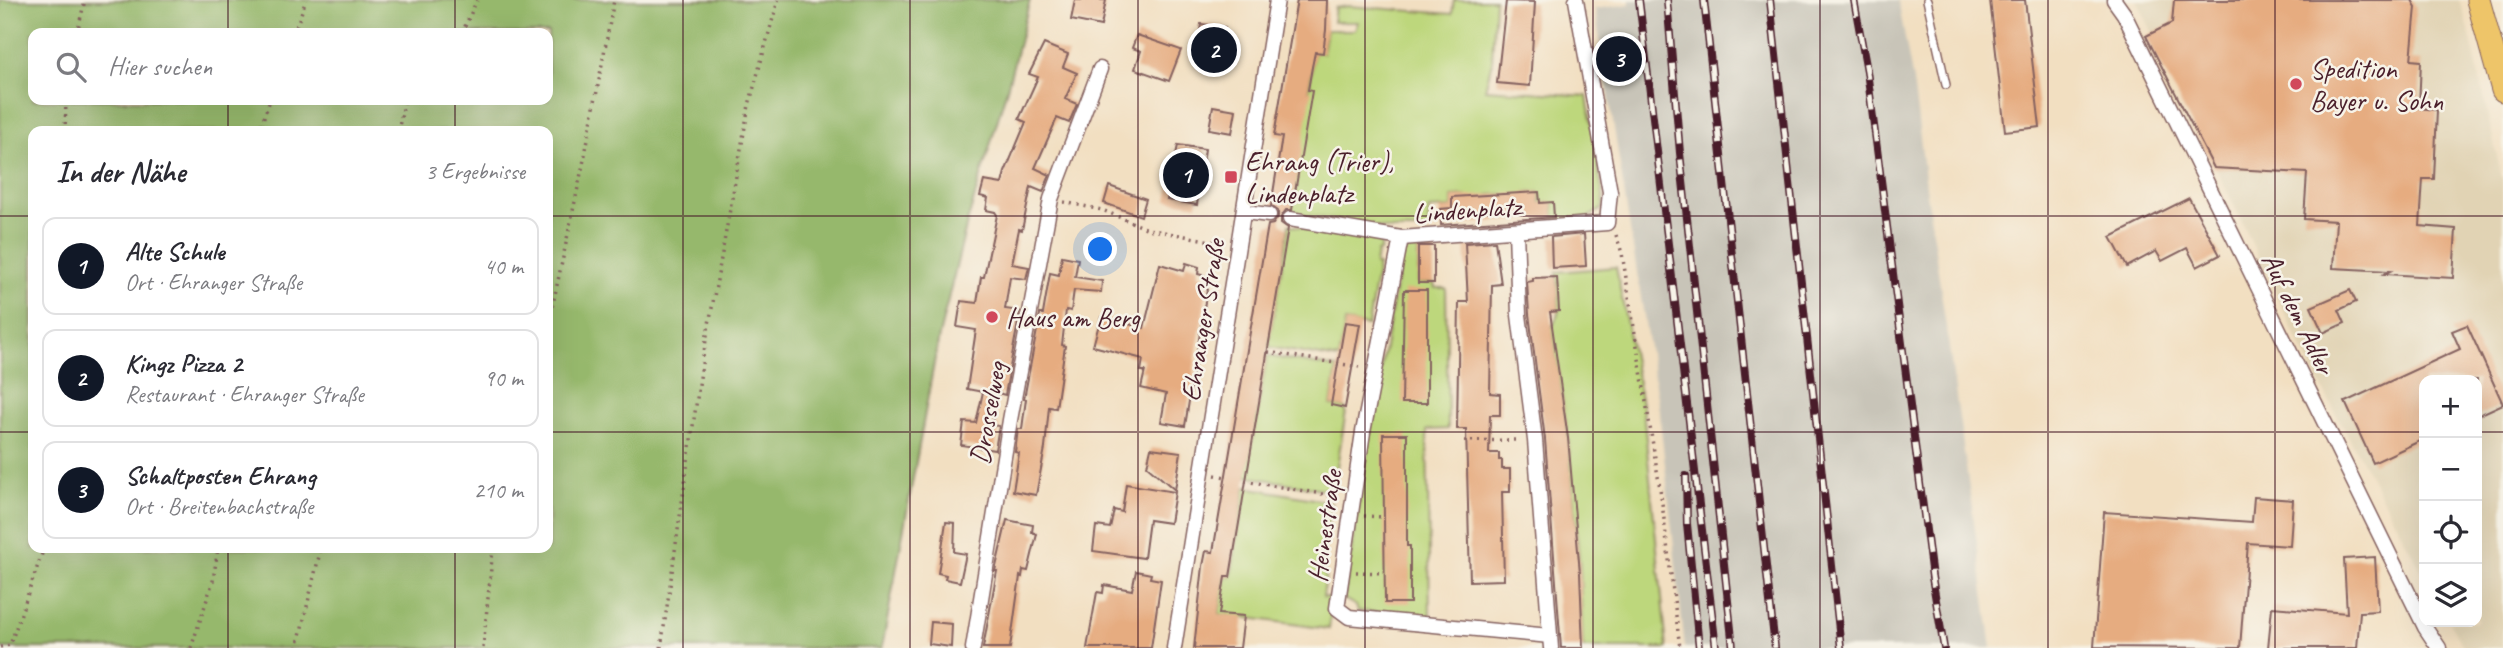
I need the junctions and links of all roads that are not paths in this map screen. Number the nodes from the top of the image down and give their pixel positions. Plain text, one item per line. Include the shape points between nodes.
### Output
1 (1277, 0) edge
2 (1576, 0) edge
3 (1927, 0) edge
4 (2114, 0) edge
5 (2478, 0) edge
6 (1100, 69) dead end
7 (1946, 85) dead end
8 (2503, 90) edge
9 (1245, 212) junction
10 (1269, 215) dead end
11 (1290, 219) dead end
12 (1516, 231) junction
13 (1401, 238) junction
14 (1551, 642) edge
15 (973, 648) edge
16 (1174, 648) edge
17 (2439, 648) edge

1 - 9 street, Ehranger Straße
2 - 12 street, Lindenplatz via 1610,192 1607,223
3 - 7 lane
4 - 17 street, Auf dem Adler
5 - 8 main road
6 - 15 street, Drosselweg via 1051,199
9 - 10 street
9 - 16 street, Ehranger Straße
11 - 13 street, Lindenplatz
12 - 13 street, Lindenplatz
12 - 14 street, Heinestraße via 1519,315 1535,440
13 - 14 street, Heinestraße via 1352,499 1337,608 1349,617

